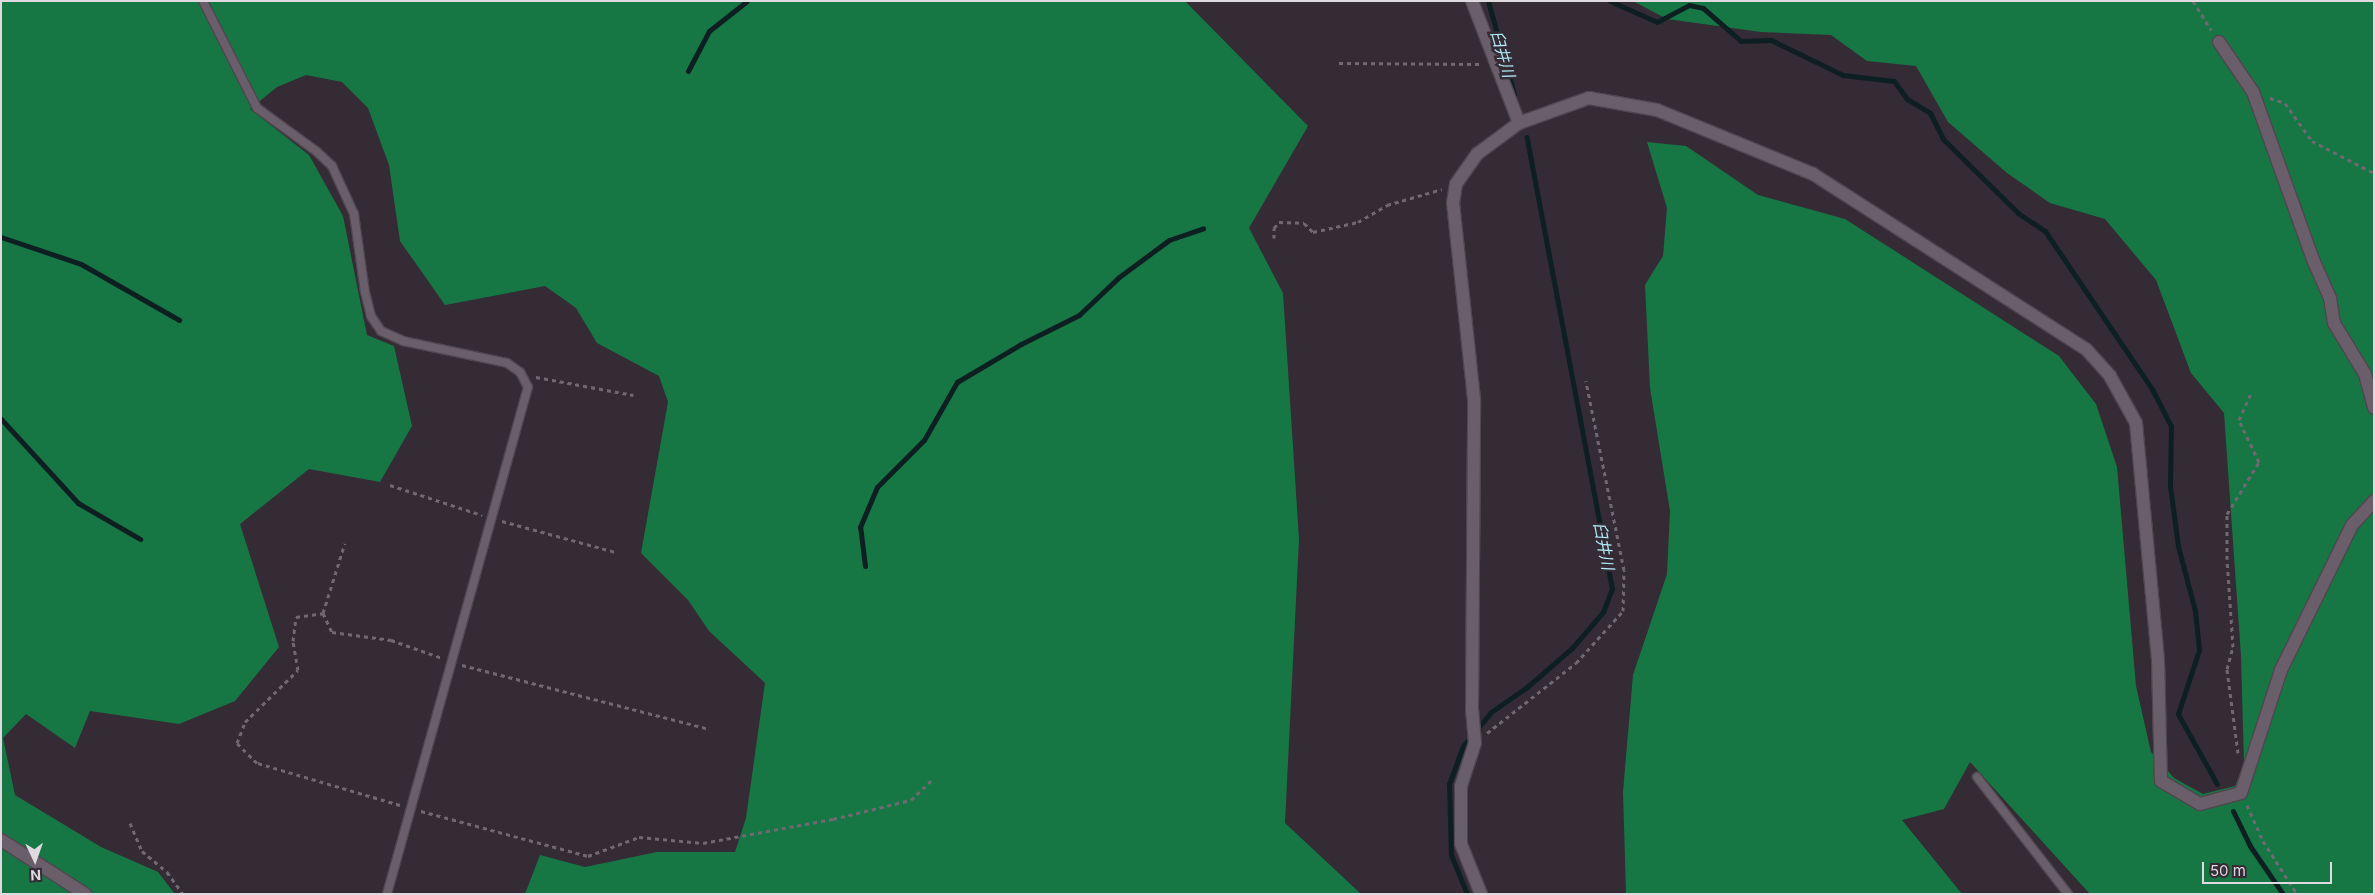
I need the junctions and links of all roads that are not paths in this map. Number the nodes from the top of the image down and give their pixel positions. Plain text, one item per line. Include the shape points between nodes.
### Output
1 (202, 1) edge
2 (1472, 1) edge
3 (2219, 42) road end
4 (1519, 123) junction
5 (2374, 408) edge
6 (2374, 501) edge
7 (1977, 777) dead end
8 (1, 840) edge
9 (85, 894) edge
10 (387, 894) edge
11 (1481, 894) edge
12 (2068, 894) edge

1 - 10 lane via 257,108 316,150 332,166 354,214 365,292 371,316 381,331 403,341 507,363 520,372 528,387
2 - 4 street
3 - 5 street via 2253,92 2330,298 2334,323 2365,374
4 - 6 street via 1589,98 1657,110 1814,174 2086,349 2110,376 2136,423 2158,660 2161,781 2200,804 2241,792 2281,670 2352,525
4 - 11 street via 1477,154 1456,184 1454,193 1474,399 1472,711 1476,743 1462,786 1462,844
7 - 12 lane
8 - 9 street

